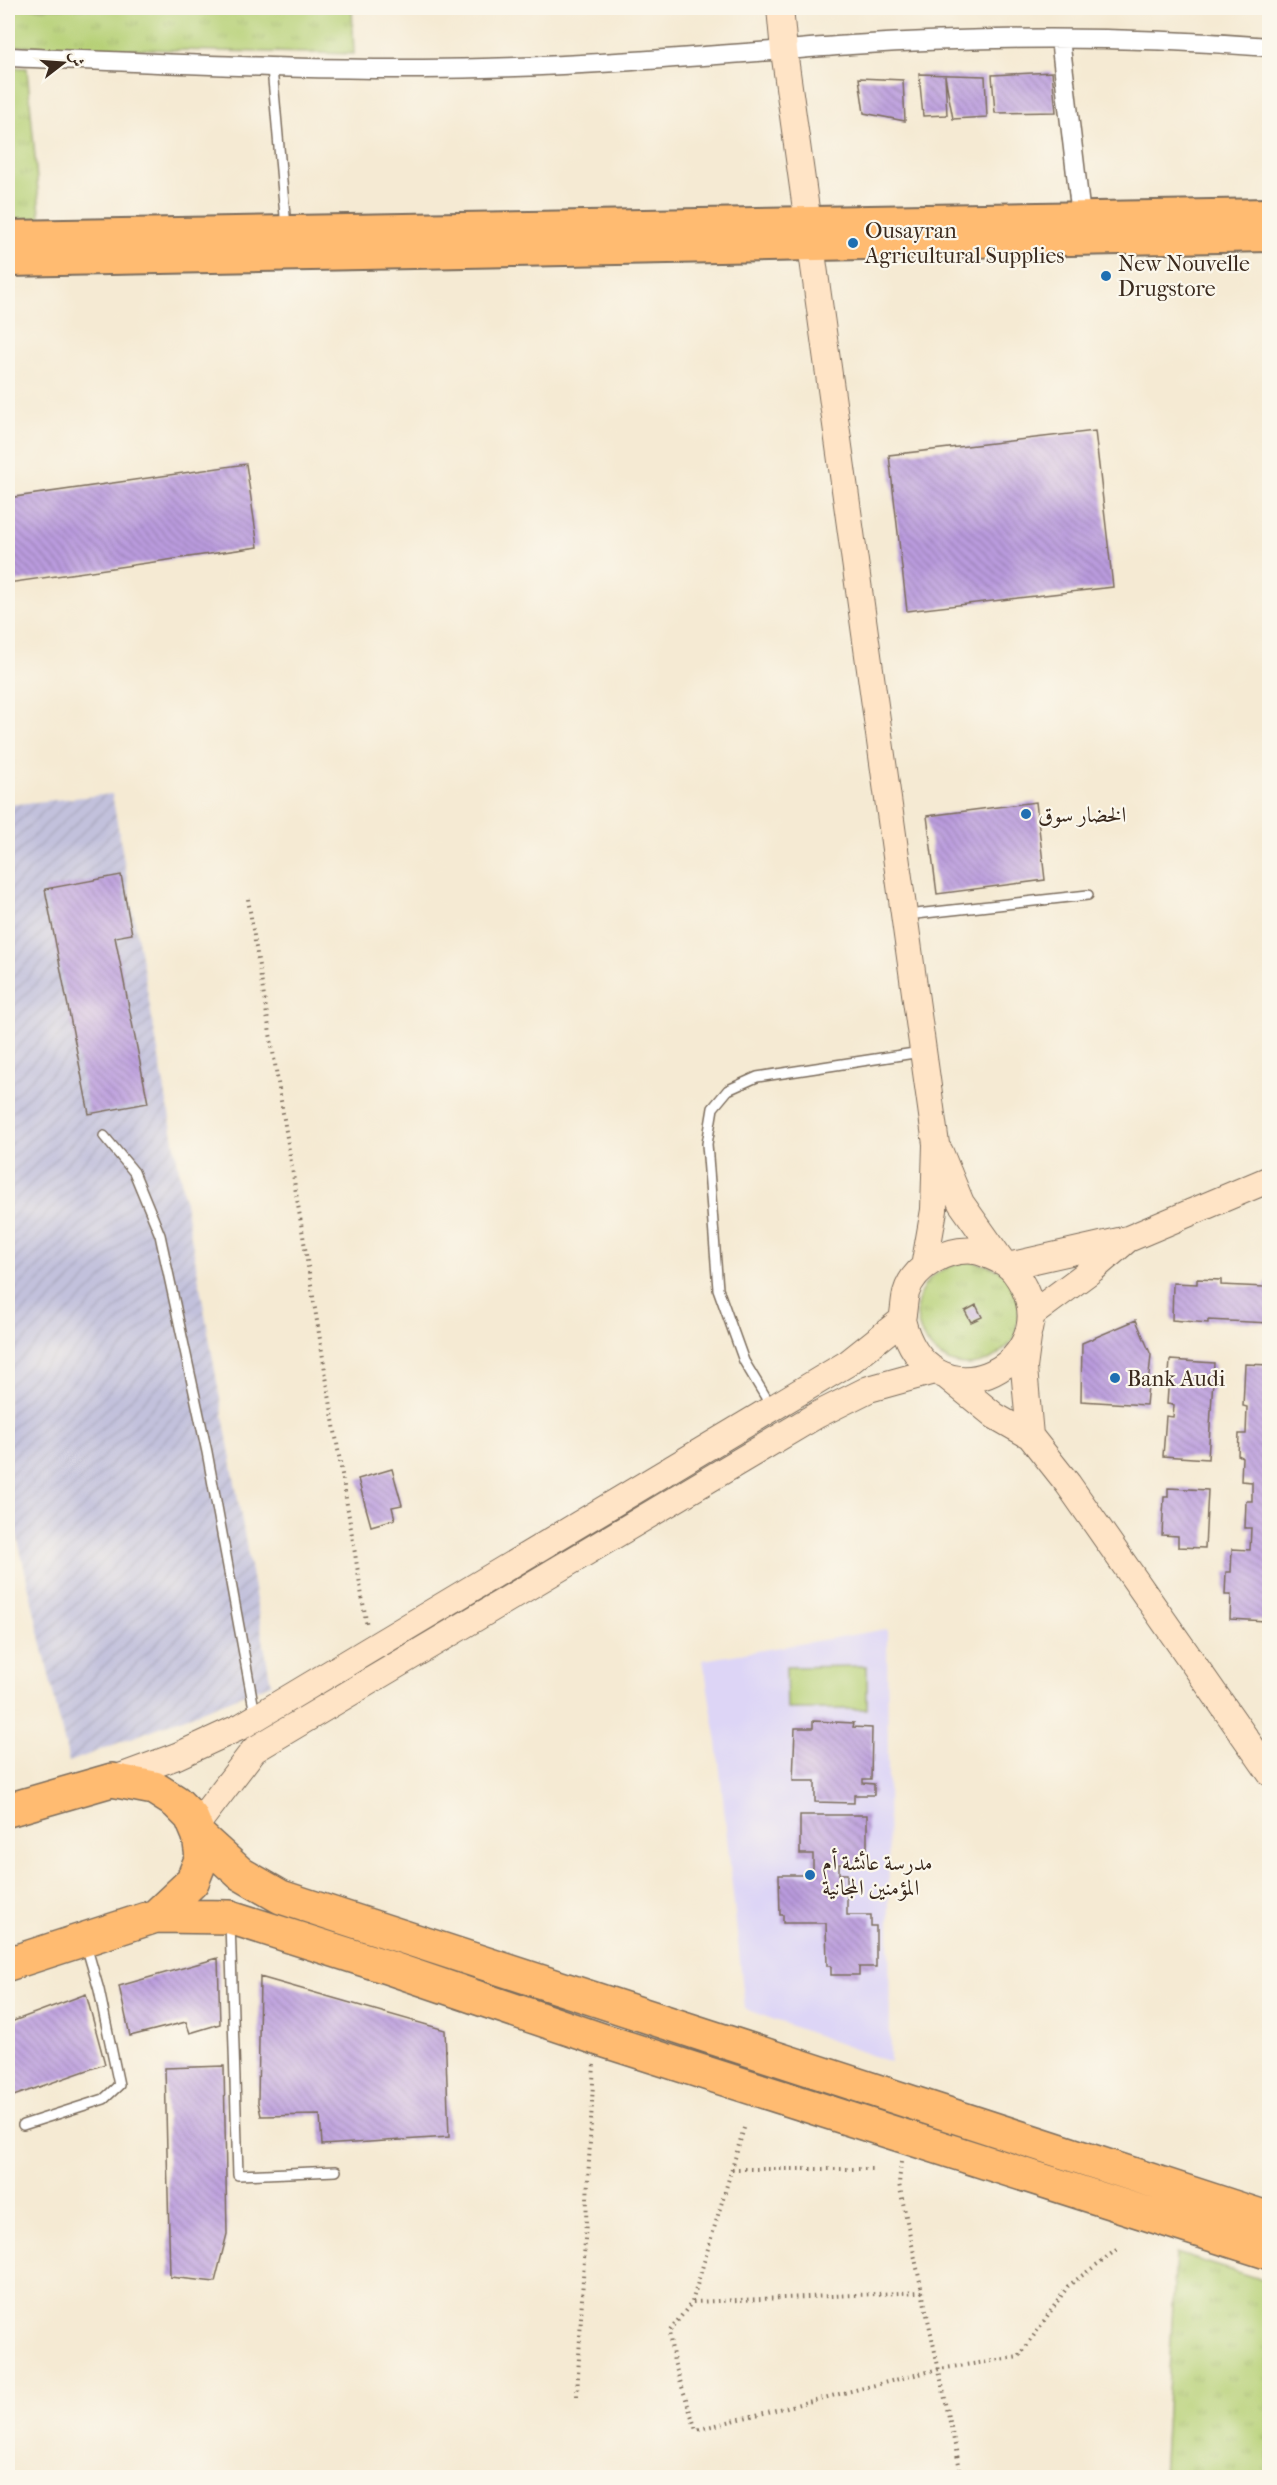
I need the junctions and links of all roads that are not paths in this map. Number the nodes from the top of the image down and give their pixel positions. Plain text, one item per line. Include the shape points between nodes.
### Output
1 (780, 8) edge
2 (1060, 39) junction
3 (1269, 47) edge
4 (784, 51) junction
5 (8, 57) edge
6 (272, 68) junction
7 (1269, 213) edge
8 (1081, 216) junction
9 (286, 229) junction
10 (978, 230) junction
11 (810, 233) junction
12 (8, 235) edge
13 (625, 237) junction
14 (1269, 237) edge
15 (182, 245) junction
16 (8, 262) edge
17 (1089, 895) dead end
18 (904, 916) junction
19 (923, 1051) junction
20 (104, 1136) dead end
21 (936, 1144) junction
22 (1269, 1179) edge
23 (1128, 1239) junction
24 (1005, 1264) junction
25 (924, 1266) junction
26 (902, 1320) junction
27 (1030, 1323) junction
28 (940, 1373) junction
29 (772, 1408) junction
30 (1030, 1436) junction
31 (256, 1718) junction
32 (1269, 1773) edge
33 (112, 1780) junction
34 (8, 1810) edge
35 (197, 1831) junction
36 (156, 1916) junction
37 (230, 1917) junction
38 (85, 1939) junction
39 (8, 1964) edge
40 (23, 2125) dead end
41 (336, 2171) dead end
42 (1269, 2219) edge
43 (1269, 2253) edge

1 - 4 main road
2 - 3 street via 1139,39
2 - 4 street via 915,42
2 - 8 street
4 - 6 street via 482,68
4 - 11 main road
5 - 6 street
6 - 9 lane
7 - 8 main road
8 - 10 main road
9 - 13 main road via 468,229
9 - 15 main road
10 - 11 main road
10 - 14 main road
11 - 13 main road
11 - 18 main road
12 - 15 main road
13 - 15 main road
15 - 16 main road
17 - 18 lane
18 - 19 main road
19 - 21 main road
19 - 29 lane via 757,1077 728,1090 713,1108 707,1143 718,1289 744,1361
20 - 31 lane via 134,1172 160,1235 207,1452
21 - 24 main road via 961,1203
21 - 25 main road via 934,1210
22 - 23 main road
23 - 24 main road
23 - 27 main road
24 - 25 main road via 976,1251 948,1253
24 - 27 main road via 1028,1296
25 - 26 main road via 907,1291
26 - 28 main road via 907,1340 918,1358
26 - 29 main road via 848,1363
27 - 28 main road via 1018,1354 998,1371 972,1379
27 - 30 main road via 1024,1368
28 - 30 main road via 994,1416
28 - 35 main road via 869,1389 817,1415 263,1744 254,1750
29 - 31 main road
30 - 32 main road via 1068,1484
31 - 33 main road via 177,1756
33 - 34 highway
33 - 35 highway via 154,1788 177,1802 191,1817
35 - 36 highway via 202,1857 192,1882
35 - 42 highway via 241,1874 281,1897
36 - 37 highway
36 - 38 highway
37 - 41 lane via 238,2175
37 - 43 highway
38 - 39 highway
38 - 40 lane via 119,2085 104,2099

